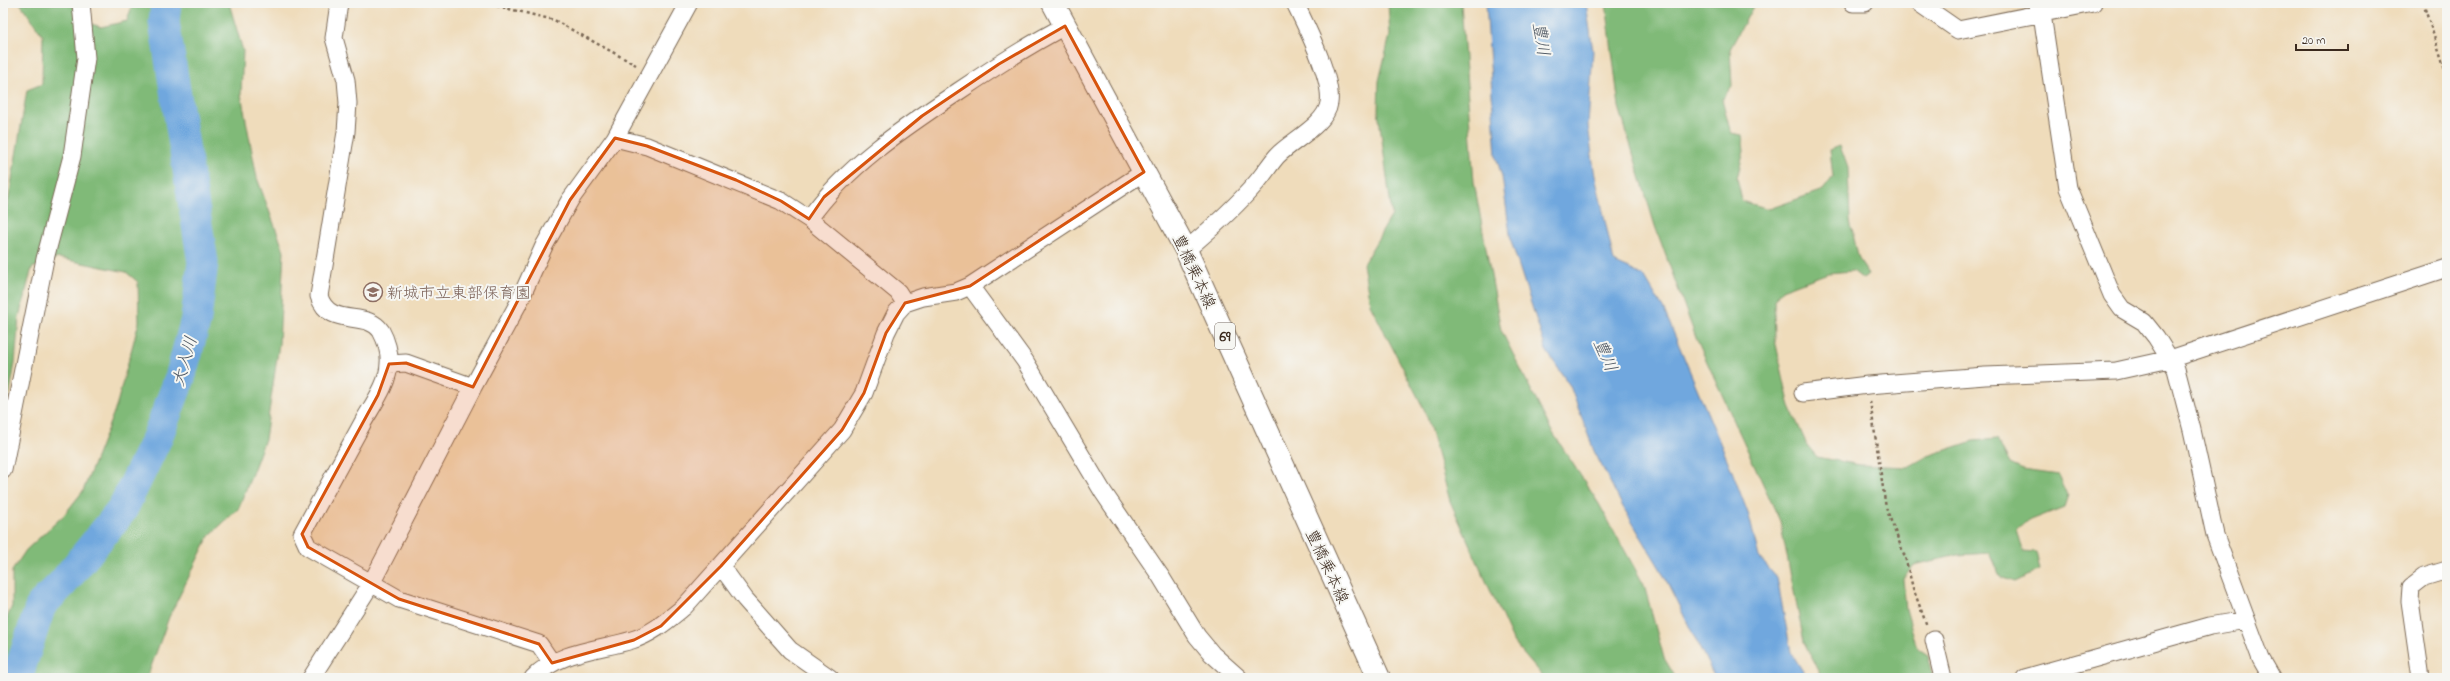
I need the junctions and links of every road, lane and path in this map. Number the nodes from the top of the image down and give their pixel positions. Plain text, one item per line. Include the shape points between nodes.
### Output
1 (81, 3) edge
2 (339, 3) edge
3 (485, 3) edge
4 (689, 3) edge
5 (1053, 3) edge
6 (1295, 3) edge
7 (1853, 3) edge
8 (1865, 3) edge
9 (1919, 3) edge
10 (2093, 3) edge
11 (2423, 3) edge
12 (2040, 8) edge
13 (1065, 26) junction
14 (651, 73) junction
15 (2447, 76) edge
16 (615, 138) junction
17 (1144, 172) junction
18 (809, 219) junction
19 (1186, 250) junction
20 (2447, 268) edge
21 (970, 286) junction
22 (905, 303) junction
23 (2170, 359) junction
24 (390, 364) junction
25 (1868, 385) junction
26 (474, 387) junction
27 (1803, 393) dead end
28 (3, 470) edge
29 (721, 566) junction
30 (2447, 570) edge
31 (371, 584) junction
32 (2246, 620) junction
33 (1934, 640) joint
34 (552, 663) junction
35 (822, 676) edge
36 (311, 678) edge
37 (533, 678) edge
38 (1239, 678) edge
39 (1379, 678) edge
40 (1944, 678) edge
41 (2025, 678) edge
42 (2272, 678) edge
43 (2421, 678) edge

1 - 28 street via 86,58 72,156 45,260
2 - 24 street via 334,38 346,80 348,103 346,132 319,296 322,306 332,314 372,323 381,331 388,348
3 - 14 path via 554,20
4 - 14 street
5 - 13 main road, 豊橋乗本線 / 69
6 - 19 street via 1315,45 1326,82 1330,101 1327,113 1278,156 1211,230
7 - 8 street
9 - 12 street via 1958,30
10 - 12 street
11 - 15 path
12 - 23 street via 2068,188 2112,295 2122,309 2144,322
13 - 17 main road, 豊橋乗本線 / 69
13 - 18 street via 999,64 922,116 824,197
14 - 16 street
16 - 18 street via 647,146 736,180 781,201
16 - 26 street via 566,206
17 - 19 main road, 豊橋乗本線 / 69
17 - 21 street
18 - 22 street via 898,292
19 - 39 main road, 豊橋乗本線 / 69
20 - 23 street
21 - 22 street via 956,292 923,297
21 - 38 street via 1025,361 1103,492 1161,577 1197,636 1212,654
22 - 29 street via 896,313 886,333 864,393 842,430
23 - 25 street via 2116,370
23 - 32 street via 2176,369 2192,430 2215,535
24 - 26 street via 406,363
24 - 31 street via 378,395 302,534 308,548
25 - 27 street
25 - 33 path via 1886,508 1905,557 1923,617
26 - 31 street
29 - 34 street via 684,607 661,626 634,640 573,655
29 - 35 street via 745,599 790,650
30 - 43 street via 2424,577 2411,587 2410,601
31 - 34 street via 400,599 539,644
31 - 36 street
32 - 41 street via 2210,626
32 - 42 street via 2261,659
33 - 40 street
34 - 37 street

